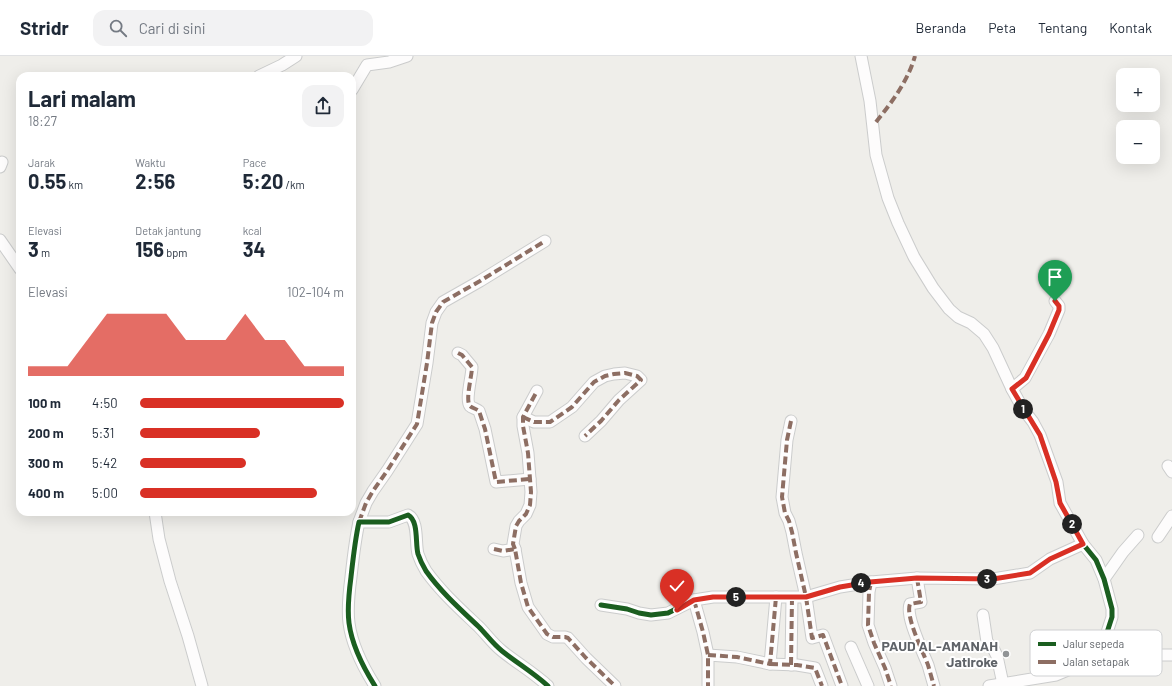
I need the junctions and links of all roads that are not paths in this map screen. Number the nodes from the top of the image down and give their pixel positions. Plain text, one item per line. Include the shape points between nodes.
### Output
1 (296, 56) edge
2 (407, 56) edge
3 (861, 56) edge
4 (368, 61) edge
5 (267, 72) edge
6 (356, 83) edge
7 (0, 240) edge
8 (545, 241) dead end
9 (16, 263) edge
10 (1055, 301) dead end
11 (458, 353) dead end
12 (1012, 389) junction
13 (537, 391) dead end
14 (523, 417) junction
15 (791, 420) dead end
16 (585, 436) dead end
17 (530, 479) junction
18 (156, 516) edge
19 (1172, 516) edge
20 (359, 522) junction
21 (1138, 535) dead end
22 (1158, 537) dead end
23 (1083, 544) junction
24 (494, 549) dead end
25 (515, 549) junction
26 (917, 578) junction
27 (1104, 579) junction
28 (870, 582) junction
29 (776, 597) junction
30 (806, 597) junction
31 (792, 598) junction
32 (694, 600) junction
33 (601, 605) dead end
34 (983, 615) dead end
35 (1109, 630) edge
36 (851, 646) dead end
37 (1162, 654) edge
38 (1172, 654) edge
39 (708, 655) junction
40 (770, 664) junction
41 (791, 665) junction
42 (1050, 676) edge
43 (1003, 684) junction
44 (202, 686) edge
45 (375, 686) edge
46 (548, 686) edge
47 (615, 686) edge
48 (708, 686) edge
49 (822, 686) edge
50 (842, 686) edge
51 (868, 686) edge
52 (891, 686) edge
53 (934, 686) edge
54 (989, 686) edge

1 - 5 street
2 - 4 street via 389,62
3 - 12 street via 870,101 876,155 898,223 914,257 948,309 984,334
4 - 6 street
7 - 9 street
8 - 20 street via 442,302 432,323 417,424 373,491
10 - 12 street via 1059,310 1049,334 1026,378
11 - 17 street via 472,367 469,405 479,410 496,482
12 - 23 street via 1040,435 1056,482 1060,503
13 - 14 street
14 - 16 street via 534,422 550,422 572,407 594,382 605,376 625,373 637,376 641,380 618,400
14 - 17 street
15 - 30 street via 782,496
17 - 25 street via 530,505 516,526
18 - 44 street via 170,581
19 - 22 street
20 - 45 street via 348,600 349,623 358,656
20 - 46 street via 389,522 408,515 411,517 416,528 418,556 441,590 500,650
21 - 27 street
23 - 26 street via 1050,559 1030,573 993,579
23 - 27 street via 1096,560
24 - 25 street
25 - 47 street via 528,607 547,634 568,638
26 - 28 street
26 - 53 street via 921,602 910,604 908,611
27 - 35 street via 1112,609
28 - 30 street
28 - 52 street via 868,625
29 - 31 street
29 - 32 street via 713,597
29 - 40 street
30 - 31 street
30 - 50 street via 812,638 822,635
31 - 41 street
32 - 33 street via 668,613 651,615
32 - 39 street
34 - 43 street via 987,642 997,656
36 - 51 street
37 - 38 street
39 - 40 street via 737,657
39 - 48 street
40 - 41 street
41 - 49 street via 815,668
42 - 43 street
43 - 54 street

